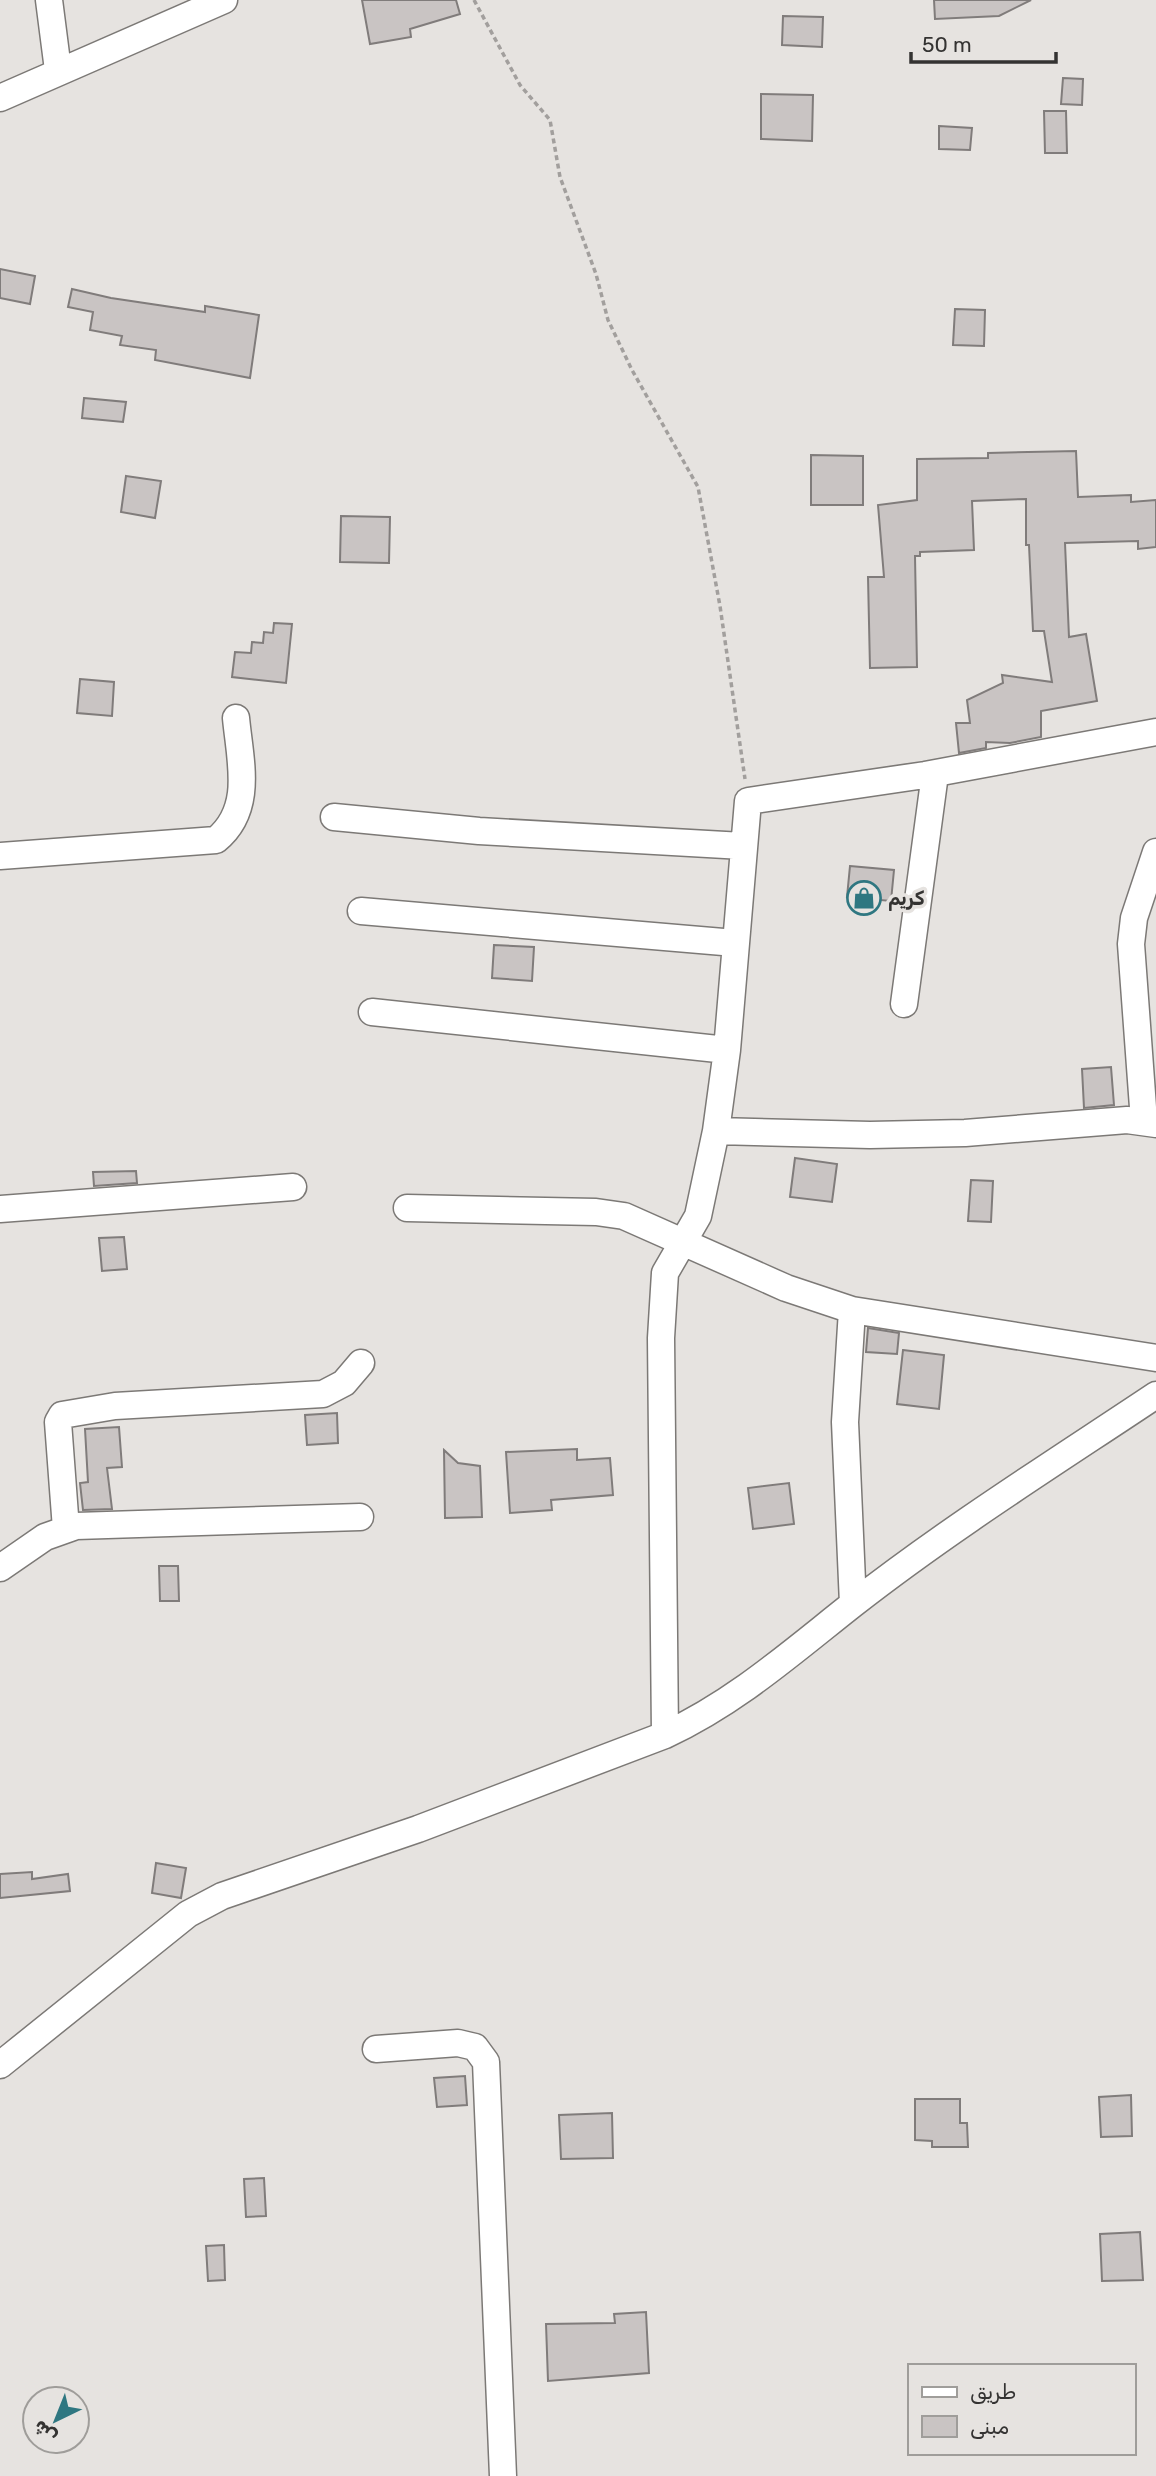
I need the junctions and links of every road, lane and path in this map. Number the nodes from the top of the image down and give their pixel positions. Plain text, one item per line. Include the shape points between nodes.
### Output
1 (49, 0) edge
2 (224, 0) edge
3 (474, 0) edge
4 (58, 70) junction
5 (0, 98) edge
6 (236, 718) dead end
7 (1156, 732) edge
8 (935, 774) junction
9 (748, 801) junction
10 (334, 817) dead end
11 (743, 846) junction
12 (1156, 852) edge
13 (0, 856) edge
14 (361, 911) dead end
15 (735, 943) junction
16 (904, 1003) dead end
17 (372, 1012) dead end
18 (727, 1050) junction
19 (1150, 1122) edge
20 (716, 1131) junction
21 (293, 1188) dead end
22 (407, 1208) dead end
23 (0, 1209) edge
24 (683, 1240) junction
25 (852, 1310) junction
26 (1156, 1358) edge
27 (362, 1363) dead end
28 (1156, 1395) edge
29 (360, 1517) dead end
30 (66, 1530) junction
31 (0, 1568) edge
32 (853, 1604) junction
33 (665, 1735) junction
34 (376, 2049) dead end
35 (0, 2065) edge
36 (503, 2476) edge

1 - 4 street
2 - 4 street
3 - 9 path via 520,85 550,120 560,177 608,320 698,487
4 - 5 street
6 - 13 street via 243,798 236,818 216,840
7 - 8 street
8 - 9 street
8 - 16 street
9 - 11 street
10 - 11 street via 479,831
11 - 15 street
12 - 19 street via 1134,918 1131,944
14 - 15 street
15 - 18 street
17 - 18 street
18 - 20 street
19 - 20 street via 882,1135
20 - 24 street via 698,1216
21 - 23 street
22 - 24 street via 596,1212 624,1216
24 - 25 street via 786,1288
24 - 33 street via 665,1273 661,1338
25 - 26 street
25 - 32 street via 845,1422
27 - 30 street via 344,1383 323,1394 115,1406 62,1415 58,1422
28 - 32 street
29 - 30 street via 76,1526
30 - 31 street via 45,1537
32 - 33 street via 740,1695
33 - 35 street via 418,1829 222,1896 188,1914
34 - 36 street via 458,2043 475,2047 486,2062

